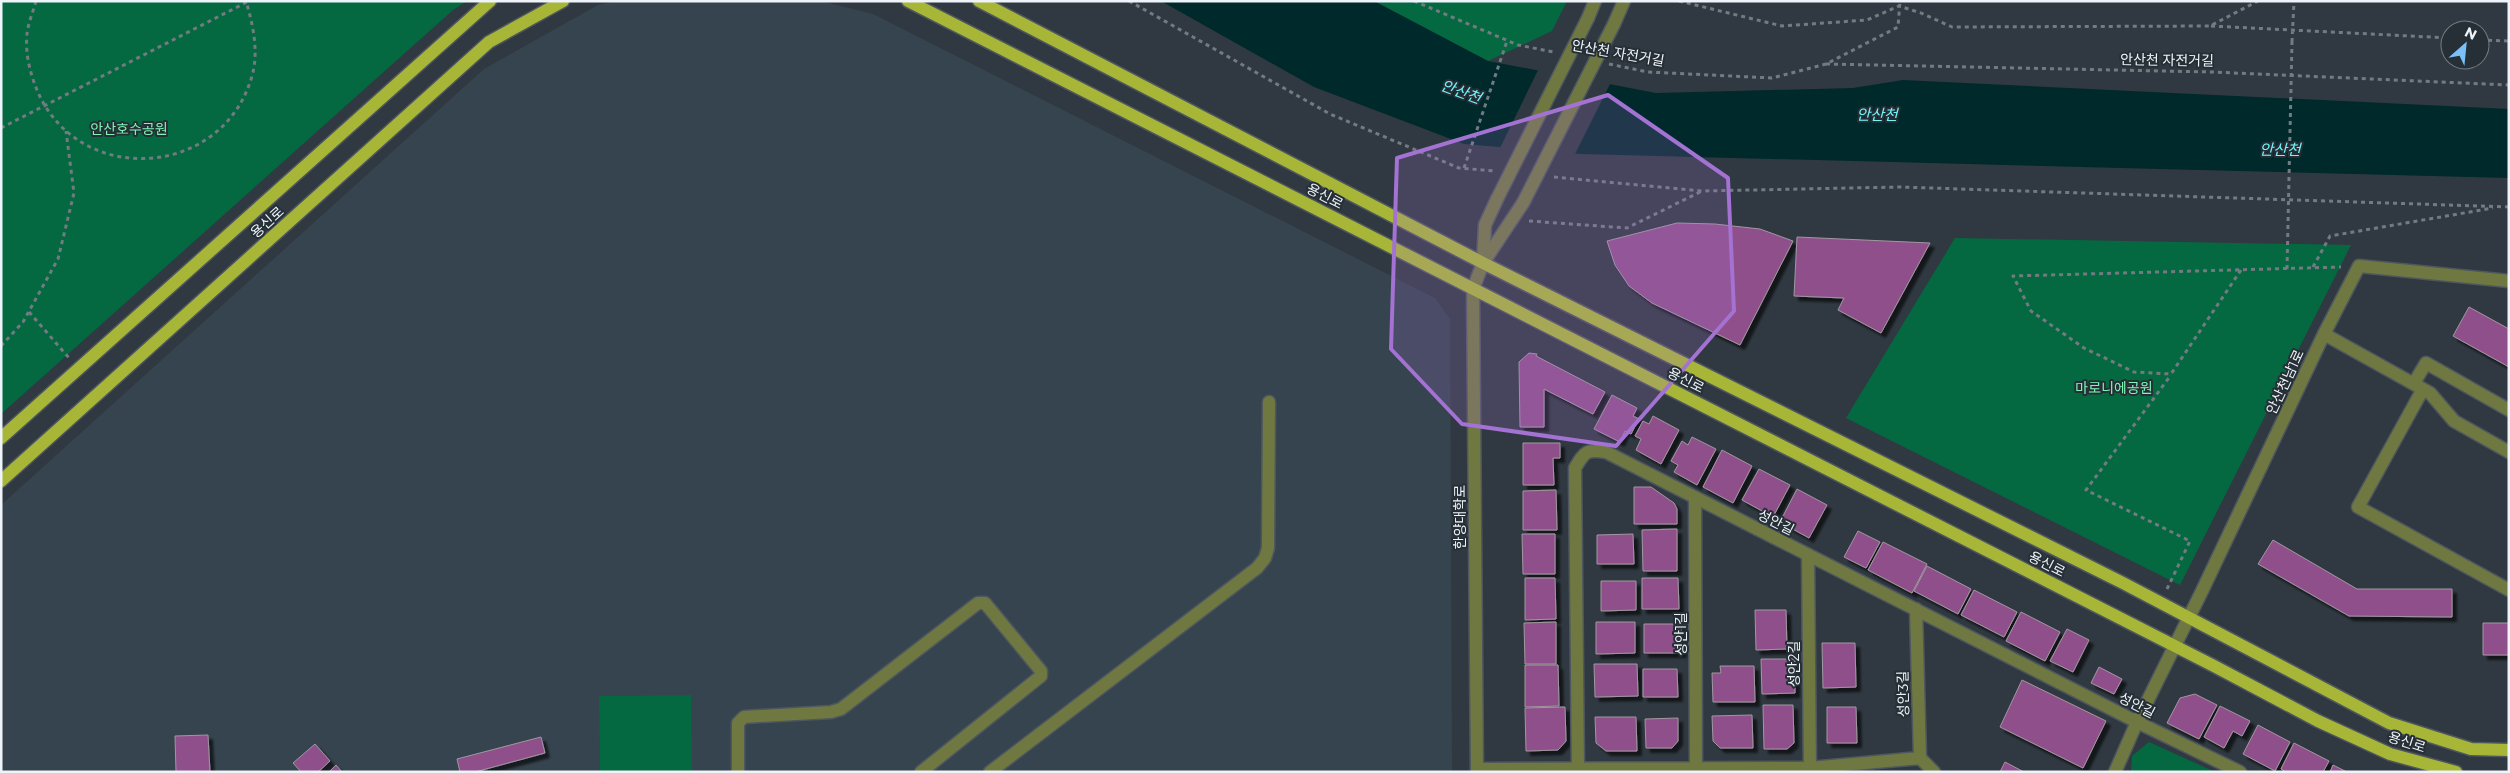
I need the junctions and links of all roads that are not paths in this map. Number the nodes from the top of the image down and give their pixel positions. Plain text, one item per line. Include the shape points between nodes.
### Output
1 (490, 1) edge
2 (563, 1) edge
3 (908, 1) edge
4 (979, 1) edge
5 (1595, 1) edge
6 (1624, 1) edge
7 (1483, 263) junction
8 (2509, 281) edge
9 (1474, 289) junction
10 (2324, 334) junction
11 (2419, 386) junction
12 (1269, 402) dead end
13 (2509, 410) edge
14 (1, 438) edge
15 (2509, 452) edge
16 (1, 481) edge
17 (1696, 497) junction
18 (1808, 555) junction
19 (2509, 590) edge
20 (1916, 609) junction
21 (2189, 618) junction
22 (2174, 647) junction
23 (2137, 722) junction
24 (2509, 750) edge
25 (1920, 758) junction
26 (1476, 770) edge
27 (1578, 770) edge
28 (1810, 770) edge
29 (1696, 771) edge
30 (738, 772) edge
31 (921, 772) edge
32 (990, 772) edge
33 (1934, 772) edge
34 (2115, 772) edge
35 (2240, 772) edge
36 (2456, 772) edge

1 - 14 main road, 용신로
2 - 16 main road, 용신로 via 489,42
3 - 9 main road, 용신로
4 - 7 main road, 용신로
5 - 7 street, 한양대학로, bridge via 1485,224
6 - 7 street, 한양대학로, bridge via 1514,220
7 - 9 street, 한양대학로
7 - 21 main road, 용신로
8 - 10 street, 안산천남1로 via 2359,266
9 - 22 main road, 용신로
9 - 26 street, 한양대학로
10 - 11 street
10 - 21 street, 안산천남1로
11 - 13 street via 2426,363
11 - 15 street via 2430,393 2454,421
11 - 19 street via 2358,507
12 - 32 street via 1268,548 1265,558 1257,568
17 - 18 street, 성안길
17 - 27 street, 성안길 via 1606,452 1593,450 1583,454 1575,468
17 - 29 street, 성안1길
18 - 20 street, 성안길
18 - 28 street, 성안2길
20 - 23 street, 성안길
20 - 25 street, 성안3길
21 - 22 street, 안산천남1로
21 - 24 main road, 용신로 via 2389,722 2471,749
22 - 23 street, 안산천남1로
22 - 36 main road, 용신로 via 2390,754
23 - 34 street, 안산천남1로
23 - 35 street, 성안길
25 - 28 street
25 - 33 street
26 - 27 street
27 - 29 street
28 - 29 street
30 - 31 street via 738,723 744,717 841,709 978,603 985,603 1041,671 1041,676

